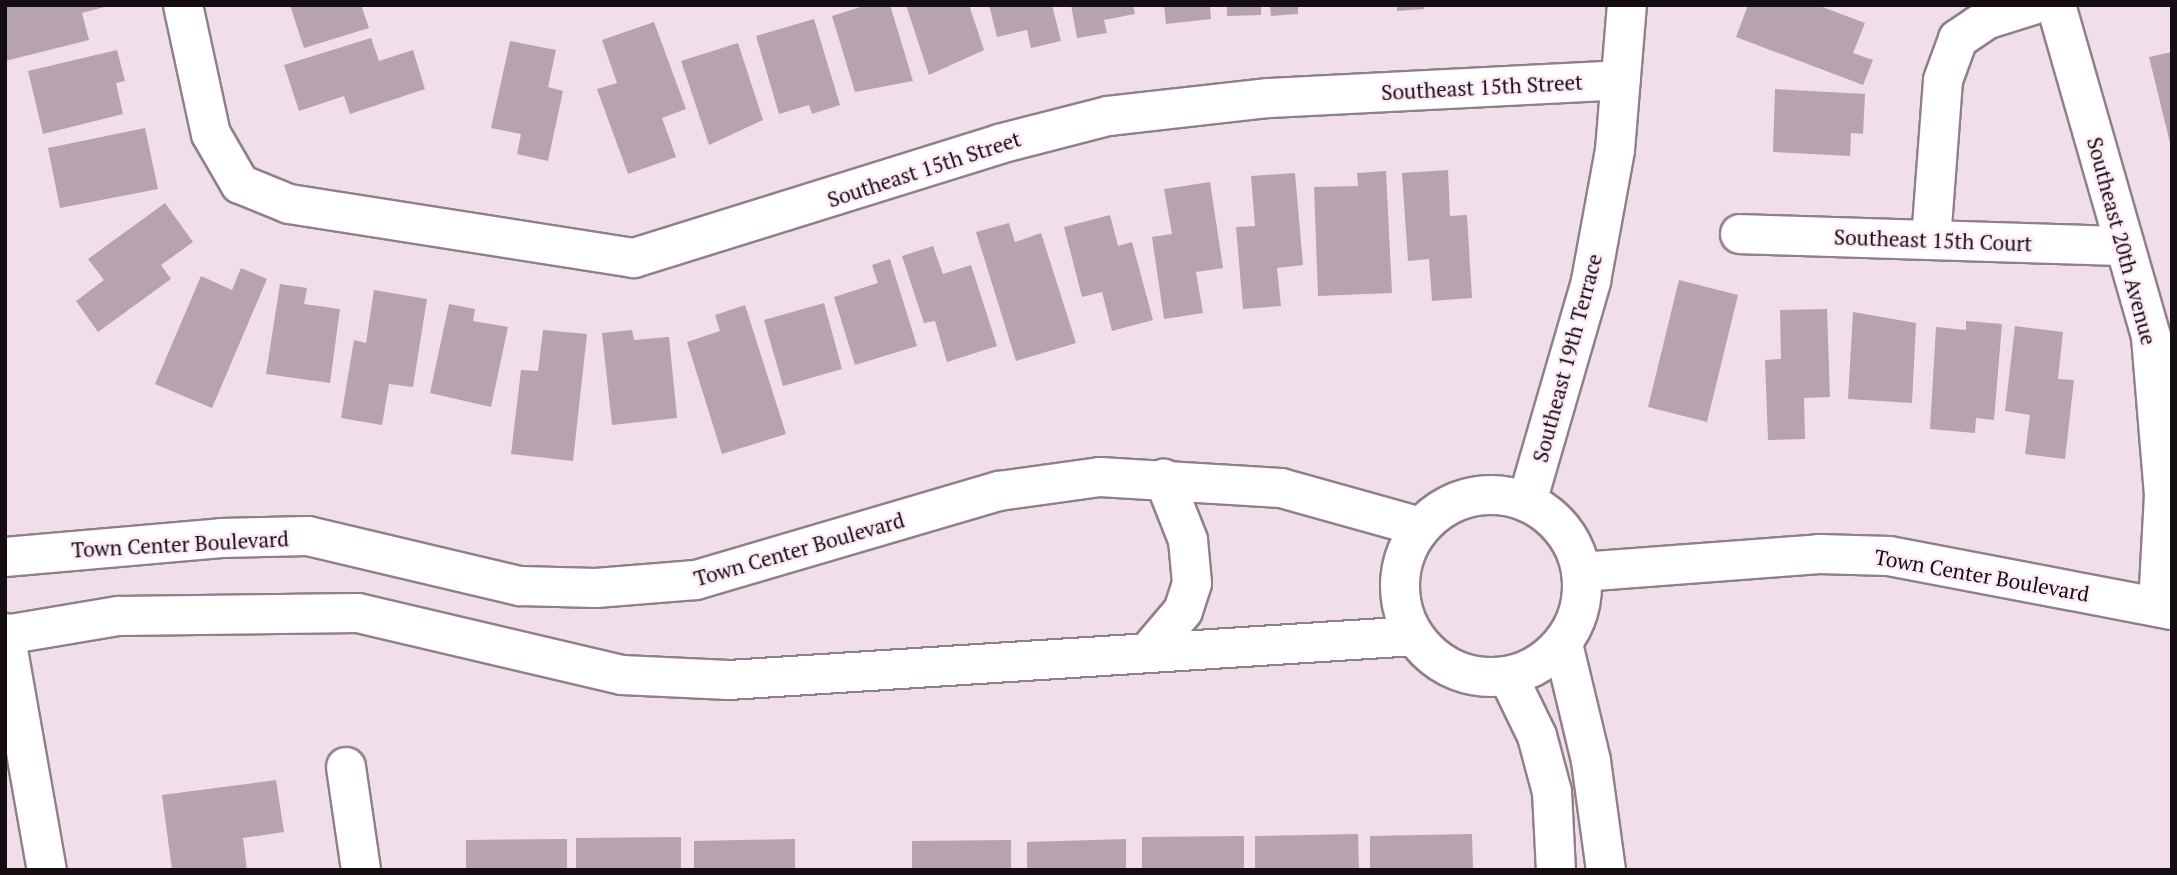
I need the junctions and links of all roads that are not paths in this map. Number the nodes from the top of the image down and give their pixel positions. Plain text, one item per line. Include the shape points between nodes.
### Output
1 (183, 5) edge
2 (1627, 5) edge
3 (2033, 5) edge
4 (2056, 5) edge
5 (1621, 80) junction
6 (1741, 234) dead end
7 (1931, 240) junction
8 (2125, 246) junction
9 (1164, 479) junction
10 (1527, 502) junction
11 (1421, 527) junction
12 (5, 557) edge
13 (1581, 572) junction
14 (2165, 608) edge
15 (5, 634) edge
16 (1415, 636) junction
17 (1563, 644) junction
18 (1148, 652) junction
19 (1508, 676) junction
20 (346, 767) dead end
21 (47, 870) edge
22 (361, 870) edge
23 (1556, 870) edge
24 (1606, 870) edge

1 - 5 street, Southeast 15th Street via 211,134 240,184 289,204 634,258 999,144 1108,116 1269,98
2 - 5 street, Southeast 19th Terrace
3 - 7 street via 1988,19 1958,38 1943,80
4 - 8 street, Southeast 20th Avenue
5 - 10 street, Southeast 19th Terrace via 1615,150 1591,282
6 - 7 street, Southeast 15th Court
7 - 8 street, Southeast 15th Court
8 - 14 street, Southeast 20th Avenue via 2151,337 2164,495
9 - 11 street, Town Center Boulevard via 1281,488
9 - 12 street, Town Center Boulevard via 1100,477 999,491 696,580 596,588 520,586 308,536 221,538
9 - 18 street via 1188,540 1192,583 1183,611
10 - 11 street via 1476,496 1446,506
10 - 13 street via 1561,526 1577,553
11 - 16 street via 1405,554 1399,588 1405,619
13 - 14 street, Town Center Boulevard via 1819,554 1889,556
13 - 17 street via 1578,616
15 - 18 street via 118,616 358,613 622,675 729,680
15 - 21 street
16 - 18 street
16 - 19 street via 1447,666 1476,676
17 - 19 street via 1538,665
17 - 24 street via 1591,761
19 - 23 street via 1537,736 1552,792
20 - 22 street

